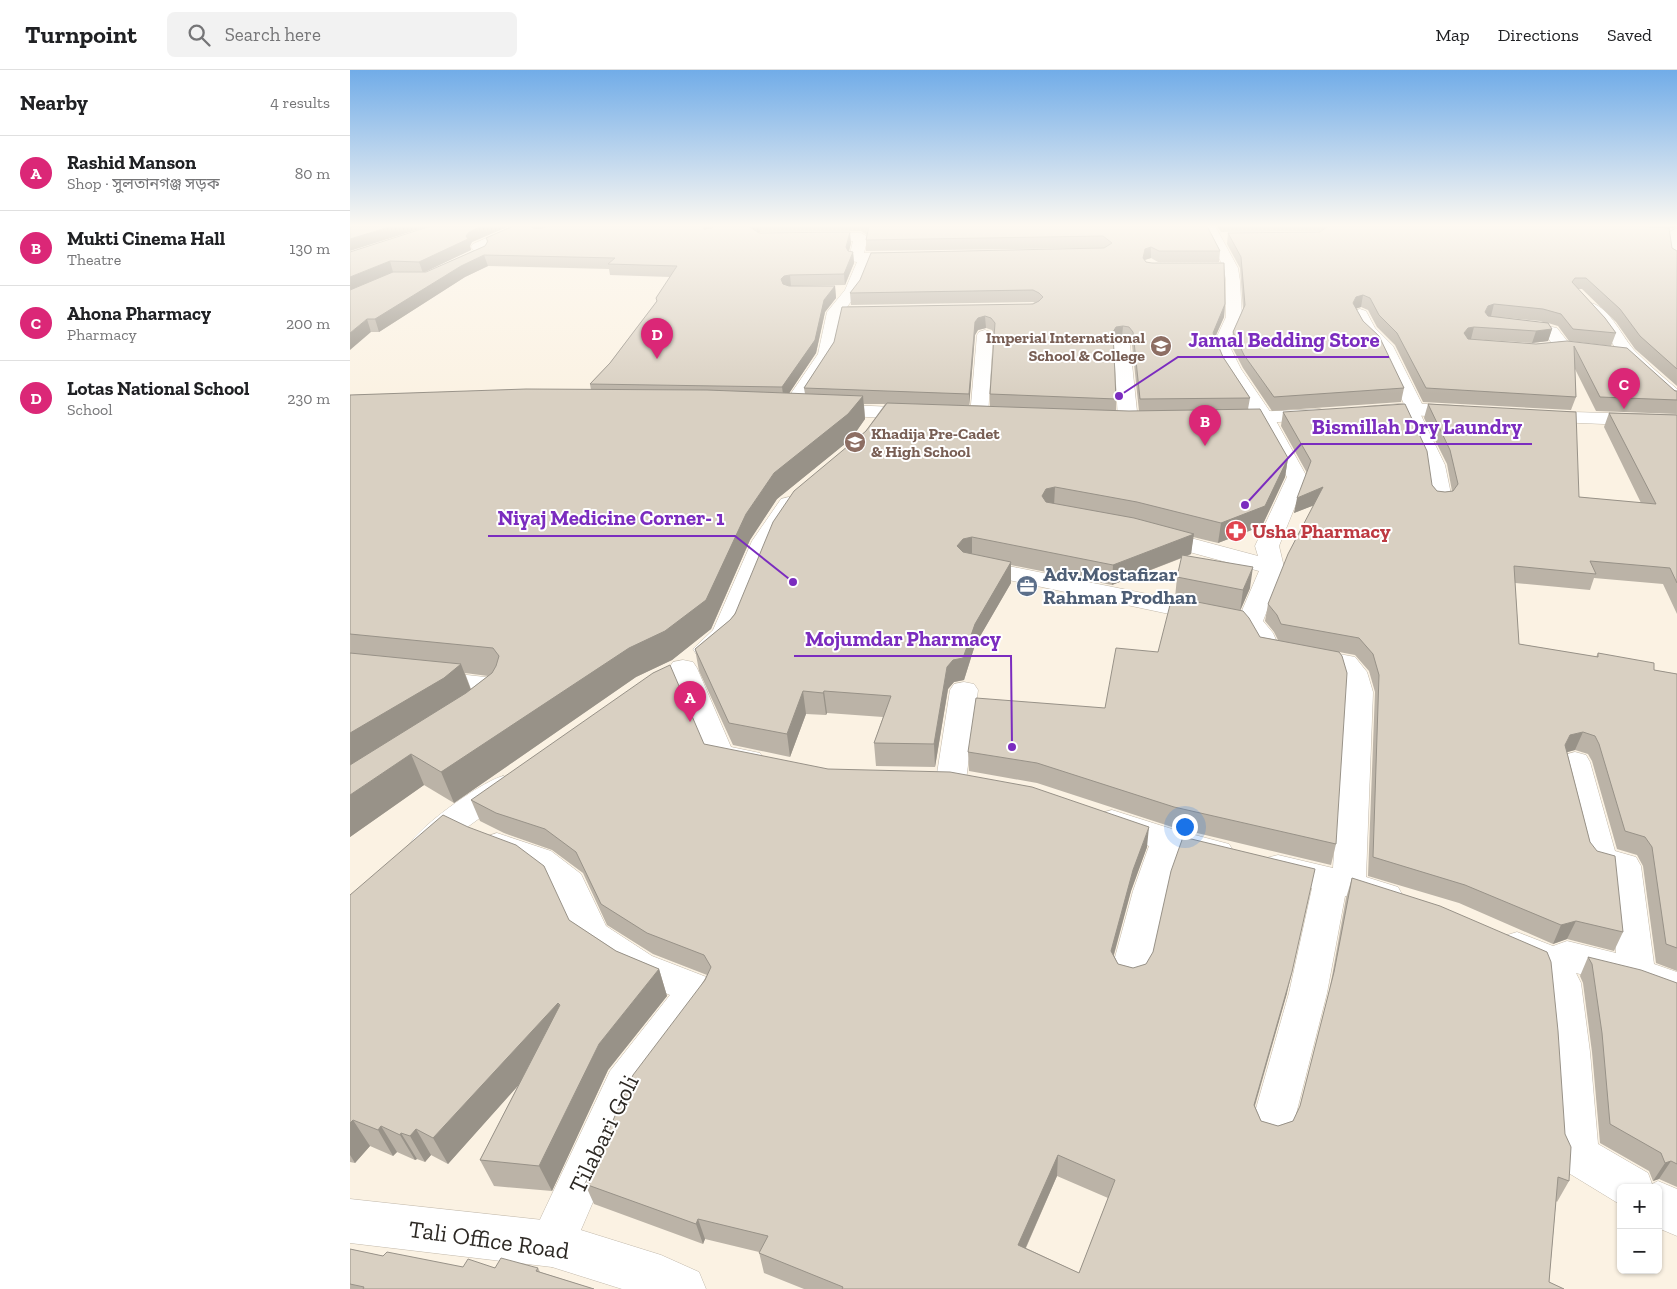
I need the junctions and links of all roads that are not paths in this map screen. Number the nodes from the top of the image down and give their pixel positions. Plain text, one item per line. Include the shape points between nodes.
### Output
1 (856, 281) edge
2 (1234, 281) edge
3 (834, 292) edge
4 (852, 292) junction
5 (1577, 294) edge
6 (890, 311) edge
7 (834, 312) junction
8 (1360, 314) edge
9 (1501, 324) edge
10 (985, 335) dead end
11 (1122, 345) dead end
12 (1628, 354) junction
13 (1677, 399) edge
14 (770, 407) edge
15 (790, 408) junction
16 (1409, 409) junction
17 (882, 413) junction
18 (1477, 413) edge
19 (930, 414) edge
20 (960, 415) edge
21 (1516, 415) edge
22 (979, 416) junction
23 (999, 417) edge
24 (1265, 419) junction
25 (1108, 420) edge
26 (1206, 420) edge
27 (1128, 421) junction
28 (1148, 421) edge
29 (1677, 421) edge
30 (865, 436) edge
31 (808, 488) edge
32 (1441, 499) edge
33 (1135, 530) edge
34 (972, 566) edge
35 (1272, 567) junction
36 (1250, 622) junction
37 (407, 677) edge
38 (964, 690) dead end
39 (458, 720) edge
40 (1575, 762) dead end
41 (776, 766) edge
42 (524, 771) edge
43 (951, 781) edge
44 (1082, 811) edge
45 (451, 823) junction
46 (1167, 840) junction
47 (408, 861) edge
48 (1340, 882) junction
49 (1411, 904) edge
50 (1491, 935) edge
51 (1553, 962) junction
52 (1130, 972) edge
53 (1637, 973) junction
54 (1677, 988) edge
55 (1272, 1126) edge
56 (1625, 1184) edge
57 (1662, 1205) edge
58 (1677, 1214) edge
59 (350, 1221) edge
60 (552, 1244) junction
61 (682, 1289) edge

1 - 4 street
2 - 24 street via 1234,317 1221,345 1232,369
3 - 4 street
4 - 7 street
5 - 12 street via 1609,326
6 - 7 street
7 - 15 street via 826,354
8 - 16 street via 1368,330 1385,346 1413,404
9 - 12 street via 1551,331 1555,347
10 - 22 street
11 - 27 street
12 - 13 street
14 - 15 street
15 - 17 street
16 - 18 street
16 - 24 street
16 - 32 street via 1435,465
17 - 19 street
17 - 30 street
20 - 22 street
21 - 29 street
22 - 23 street
24 - 26 street
24 - 35 street via 1297,477 1266,546
25 - 27 street
27 - 28 street
31 - 41 street via 787,505 763,541 724,634 674,672 720,755
33 - 35 street
34 - 36 street
35 - 36 street
36 - 48 street via 1260,633 1266,648 1345,663 1353,672 1359,692
37 - 39 street via 493,685 491,695
38 - 43 street
40 - 53 street via 1601,859 1624,866
42 - 45 street
44 - 46 street
45 - 47 street
45 - 60 street, Tilabari Goli via 491,843 539,860 569,883 592,935 638,966 696,989 624,1084
46 - 48 street
46 - 52 street via 1150,891
48 - 49 street
48 - 55 street
50 - 51 street
51 - 53 street via 1567,956
51 - 56 street via 1562,983 1577,1155
53 - 54 street
57 - 58 street
59 - 60 street, Tali Office Road
60 - 61 street, Tali Office Road via 661,1278

